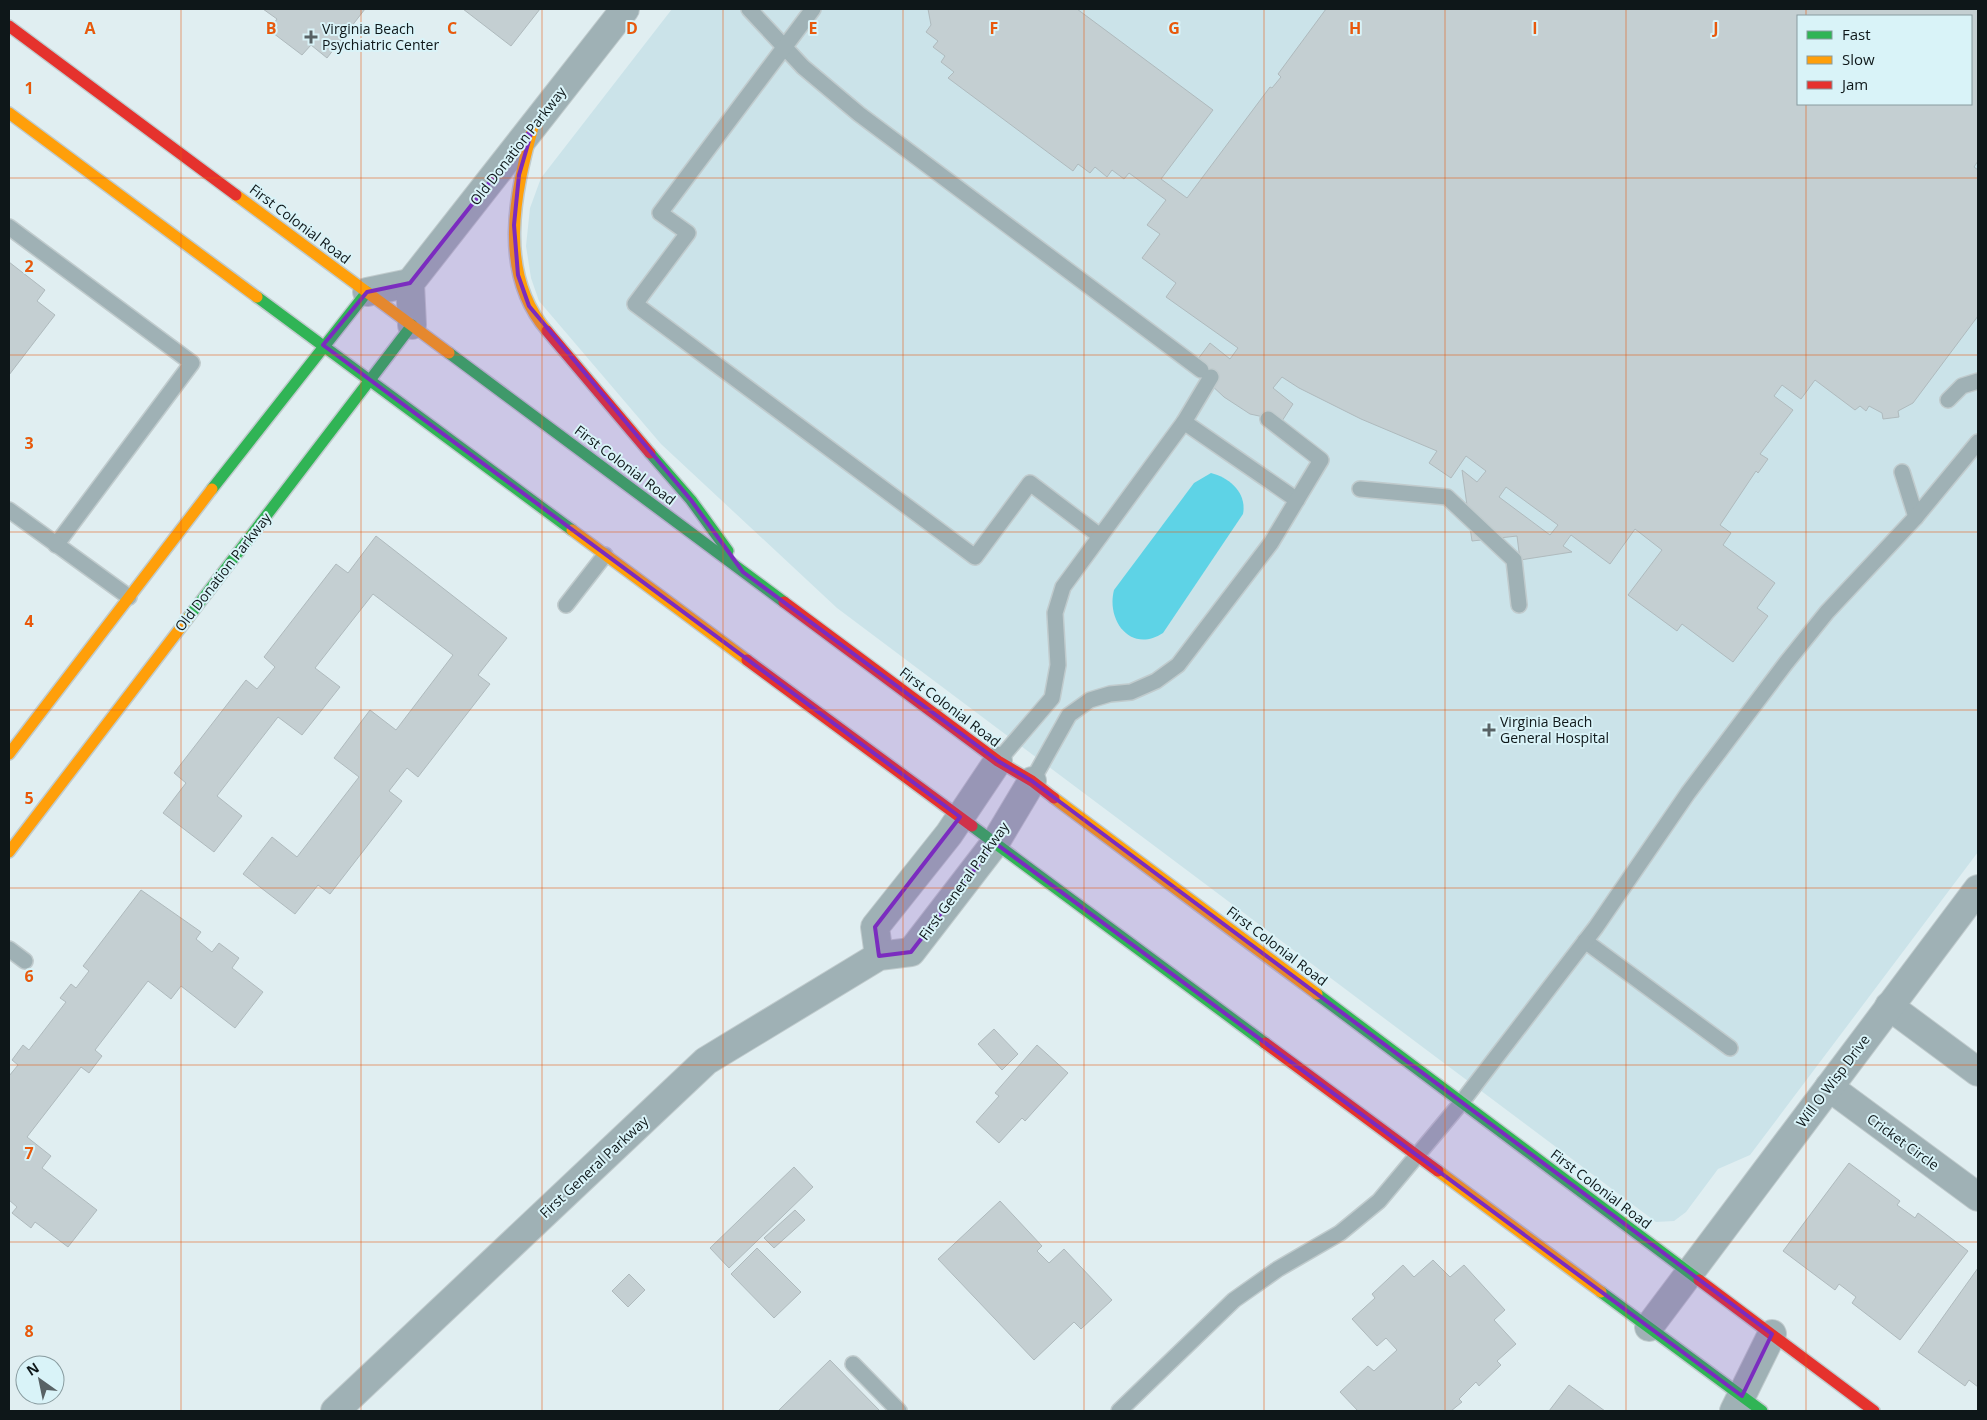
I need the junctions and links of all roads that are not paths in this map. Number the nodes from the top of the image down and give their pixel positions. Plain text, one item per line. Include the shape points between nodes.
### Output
1 (625, 9) edge
2 (749, 9) edge
3 (813, 9) edge
4 (9, 26) edge
5 (784, 47) junction
6 (9, 113) edge
7 (533, 127) junction
8 (9, 227) edge
9 (410, 283) junction
10 (367, 292) junction
11 (412, 325) junction
12 (323, 345) junction
13 (370, 380) junction
14 (1978, 382) edge
15 (1948, 400) dead end
16 (1268, 419) dead end
17 (1184, 422) junction
18 (1978, 442) edge
19 (1902, 472) dead end
20 (1360, 489) dead end
21 (1297, 500) junction
22 (9, 510) edge
23 (1916, 517) junction
24 (1100, 536) junction
25 (56, 545) junction
26 (605, 555) junction
27 (743, 572) junction
28 (129, 597) junction
29 (566, 605) dead end
30 (1519, 605) dead end
31 (9, 754) edge
32 (998, 761) junction
33 (1032, 781) junction
34 (960, 817) junction
35 (995, 843) junction
36 (9, 852) edge
37 (1978, 889) edge
38 (1585, 941) junction
39 (9, 948) edge
40 (879, 956) junction
41 (25, 961) dead end
42 (1889, 1006) junction
43 (1730, 1048) dead end
44 (1978, 1072) edge
45 (1828, 1087) junction
46 (1461, 1103) junction
47 (1417, 1156) junction
48 (1978, 1197) edge
49 (1689, 1273) junction
50 (1649, 1327) junction
51 (1772, 1334) junction
52 (853, 1364) dead end
53 (1746, 1406) edge
54 (335, 1411) edge
55 (899, 1411) edge
56 (1119, 1411) edge
57 (1874, 1411) edge

1 - 7 street, Old Donation Parkway
2 - 5 lane
3 - 5 lane
4 - 10 main road, First Colonial Road
5 - 17 lane via 859,114 1206,373
5 - 24 lane via 660,213 688,233 635,304 975,556 1030,483
6 - 12 main road
7 - 9 street, Old Donation Parkway
7 - 27 main road via 519,175 514,225 518,275 529,306 544,328 691,500
8 - 25 lane via 192,363
9 - 10 street
9 - 11 street
10 - 11 main road, First Colonial Road
10 - 12 main road
11 - 13 main road, Old Donation Parkway
11 - 27 main road, First Colonial Road
12 - 13 main road
12 - 28 main road
13 - 26 main road
13 - 36 main road, Old Donation Parkway
14 - 15 lane via 1962,386
16 - 21 lane via 1321,460
17 - 21 lane
17 - 24 lane
18 - 23 lane
19 - 23 lane
20 - 30 lane via 1447,497 1514,560
21 - 33 lane via 1271,543 1178,665 1156,681 1131,692 1090,700 1069,715
22 - 25 lane
23 - 38 lane via 1827,612 1786,662 1688,793
24 - 32 lane via 1063,586 1055,612 1058,665 1052,698
25 - 28 lane
26 - 29 lane
26 - 34 main road
27 - 32 main road, First Colonial Road
28 - 31 main road
32 - 33 main road, First Colonial Road
32 - 34 street
33 - 35 street, First General Parkway
33 - 46 main road, First Colonial Road
34 - 35 main road
34 - 40 street via 875,927
35 - 40 street, First General Parkway via 911,952
35 - 47 main road
37 - 42 street, Will O Wisp Drive
38 - 43 lane
38 - 46 lane
39 - 41 lane
40 - 54 street, First General Parkway via 706,1060
42 - 44 street
42 - 45 street, Will O Wisp Drive
45 - 48 street, Cricket Circle
45 - 49 street, Will O Wisp Drive
46 - 47 lane
46 - 49 main road, First Colonial Road
47 - 50 main road
47 - 56 lane via 1378,1201 1340,1233 1278,1269 1234,1300
49 - 50 street, Will O Wisp Drive
49 - 51 main road, First Colonial Road
50 - 53 main road
51 - 53 street
51 - 57 main road, First Colonial Road
52 - 55 lane

